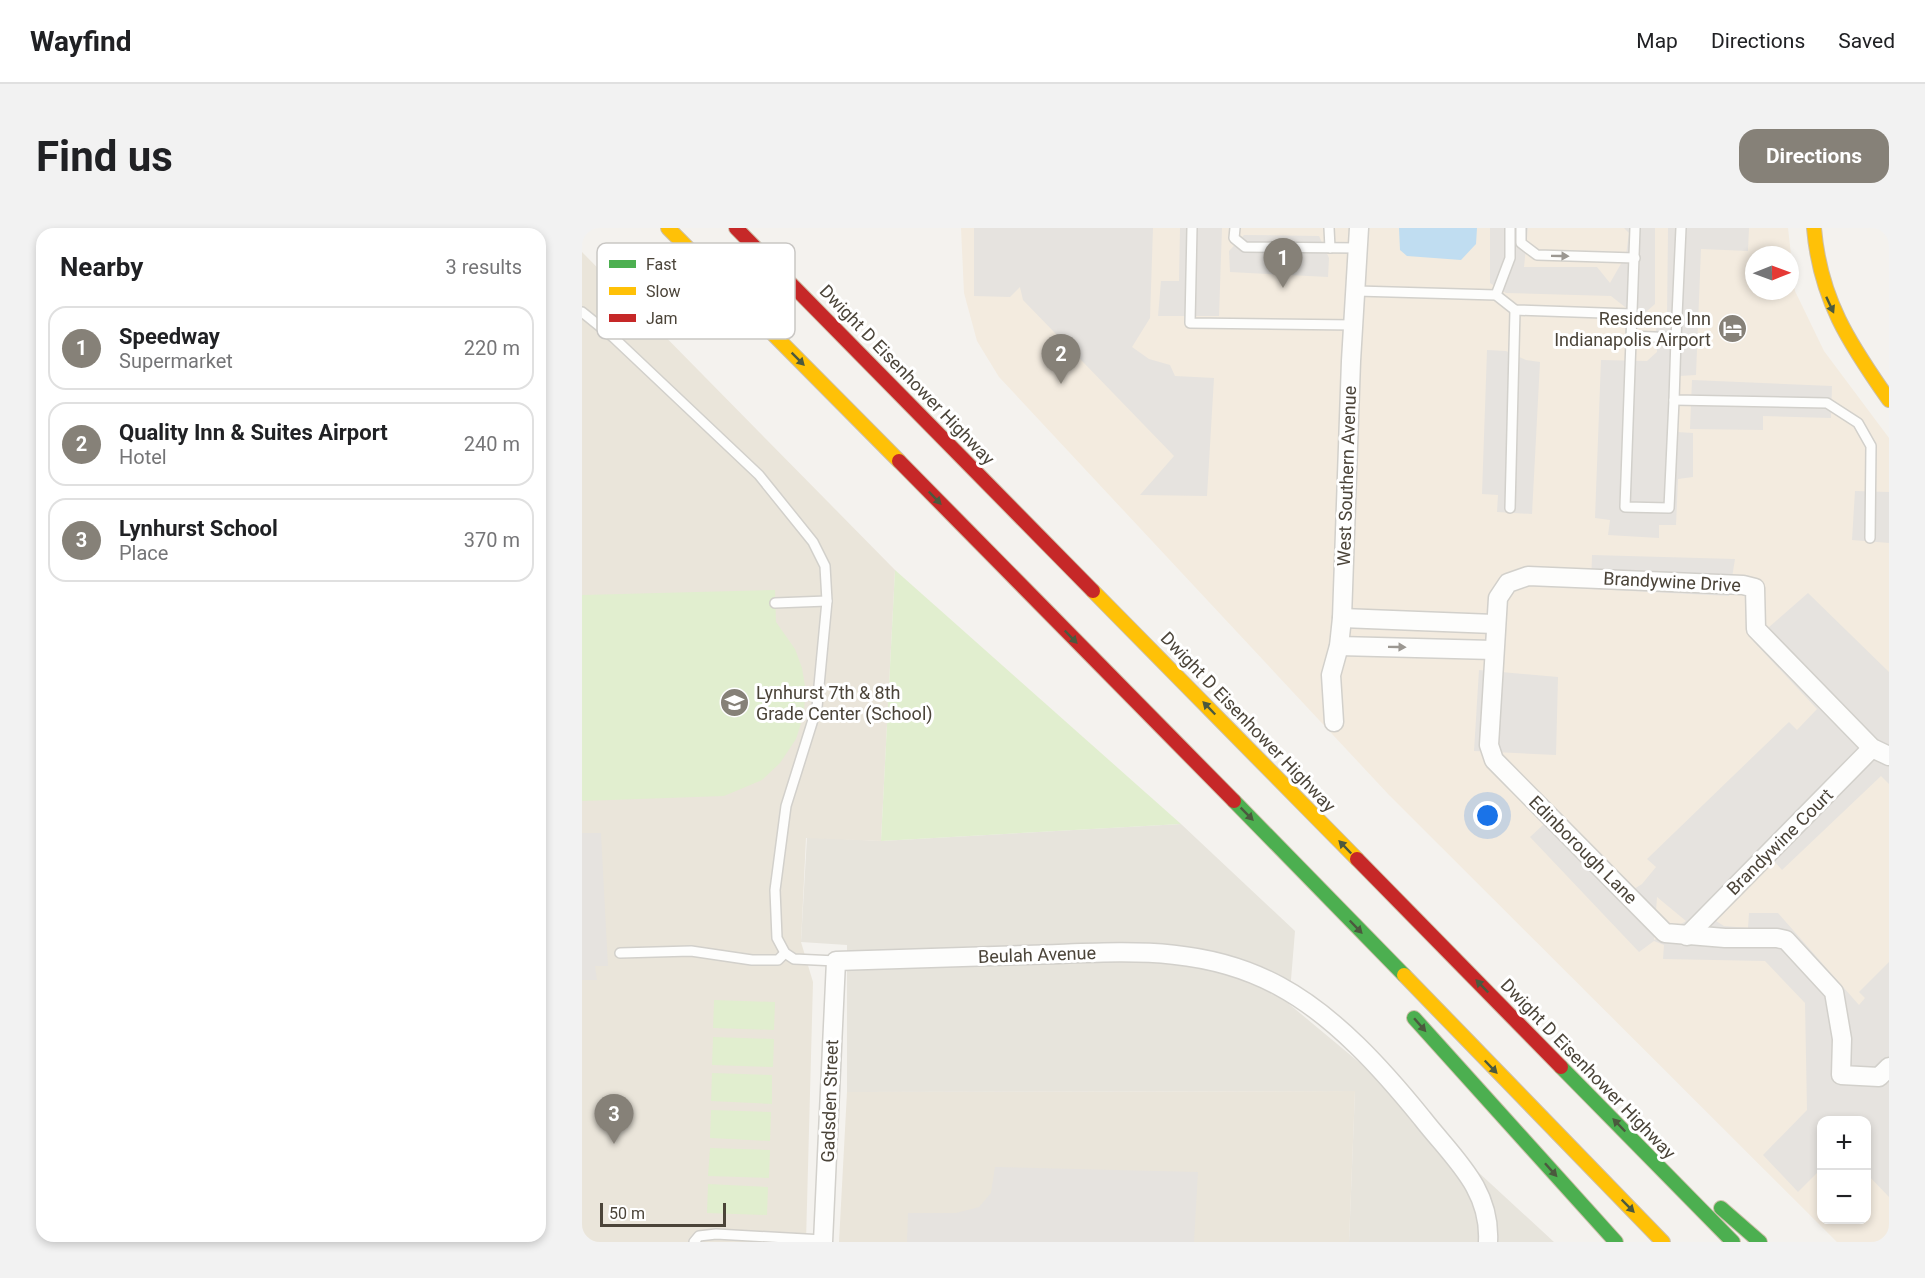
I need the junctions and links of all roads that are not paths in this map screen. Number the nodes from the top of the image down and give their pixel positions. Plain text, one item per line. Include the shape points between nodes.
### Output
1 (668, 228) edge
2 (736, 228) edge
3 (1192, 228) edge
4 (1235, 228) edge
5 (1329, 228) edge
6 (1359, 228) edge
7 (1510, 228) edge
8 (1521, 228) edge
9 (1635, 228) edge
10 (1681, 228) edge
11 (1814, 228) edge
12 (1265, 235) dead end
13 (1282, 235) dead end
14 (1302, 236) dead end
15 (683, 243) edge
16 (751, 243) edge
17 (1265, 247) junction
18 (1283, 247) junction
19 (1302, 248) junction
20 (1330, 248) junction
21 (1359, 248) junction
22 (1635, 258) junction
23 (795, 288) edge
24 (1357, 291) junction
25 (1496, 295) junction
26 (1515, 310) junction
27 (582, 312) edge
28 (1632, 314) junction
29 (597, 325) edge
30 (1354, 325) junction
31 (1631, 336) junction
32 (1676, 338) junction
33 (614, 339) edge
34 (778, 339) edge
35 (1674, 400) junction
36 (1889, 400) edge
37 (1510, 508) dead end
38 (1870, 538) dead end
39 (827, 601) junction
40 (776, 603) dead end
41 (1342, 618) junction
42 (1494, 624) junction
43 (1339, 646) junction
44 (1493, 650) junction
45 (1334, 722) dead end
46 (1872, 748) junction
47 (1889, 756) edge
48 (1272, 839) junction
49 (1687, 936) junction
50 (1353, 943) dead end
51 (785, 952) junction
52 (620, 954) dead end
53 (836, 961) junction
54 (1404, 1006) dead end
55 (1889, 1067) edge
56 (1641, 1148) junction
57 (823, 1241) edge
58 (694, 1242) edge
59 (1488, 1242) edge
60 (1616, 1242) edge
61 (1663, 1242) edge
62 (1733, 1242) edge
63 (1760, 1242) edge

1 -> 15 highway
16 -> 2 highway, Dwight D Eisenhower Highway
3 - 30 lane via 1190,323
4 - 17 lane via 1234,238 1245,247
5 - 20 lane
6 - 21 street, West Southern Avenue
7 - 25 lane via 1510,258
8 -> 22 lane via 1521,243 1537,255
9 - 22 lane
10 - 32 lane
11 -> 36 highway via 1825,294 1850,344
12 - 17 lane
13 - 18 lane
14 - 19 lane
17 - 18 lane
18 - 19 lane
19 - 20 lane
20 - 21 lane
21 - 24 street, West Southern Avenue
22 - 28 lane
56 -> 23 highway, Dwight D Eisenhower Highway
24 - 25 lane
24 - 30 street, West Southern Avenue
25 - 26 lane
26 - 28 lane
26 - 37 lane
27 - 29 lane
28 - 31 lane
30 - 41 street, West Southern Avenue
31 - 32 lane
31 - 35 lane via 1624,507 1669,508
32 - 35 lane
33 - 39 lane via 775,492 820,553 825,566
34 -> 48 highway
35 - 38 lane via 1827,403 1858,423 1871,446
39 - 40 lane
39 - 51 lane via 818,707 786,806 778,860 776,930
41 - 42 street
41 - 43 street, West Southern Avenue
42 - 44 street, Brandywine Drive
42 - 46 street, Brandywine Drive via 1500,591 1524,576 1755,588 1756,629
43 -> 44 street
43 - 45 street, West Southern Avenue via 1330,675
44 - 49 street, Edinborough Lane via 1489,745 1494,760 1665,933
46 - 47 street, Brandywine Drive
46 - 49 street, Brandywine Court
48 - 50 highway
48 -> 61 highway
49 - 55 street, Edinborough Lane via 1786,940 1834,992 1842,1039 1841,1075 1879,1077
51 - 52 lane via 778,960 691,951
51 - 53 lane via 803,961
53 - 57 street, Gadsden Street
53 - 59 street, Beulah Avenue via 1160,951 1203,958 1280,986 1338,1029 1401,1092 1479,1191 1488,1213
54 -> 60 highway
56 - 62 highway, Dwight D Eisenhower Highway
56 - 63 highway via 1740,1222
57 - 58 lane via 716,1234 699,1236

